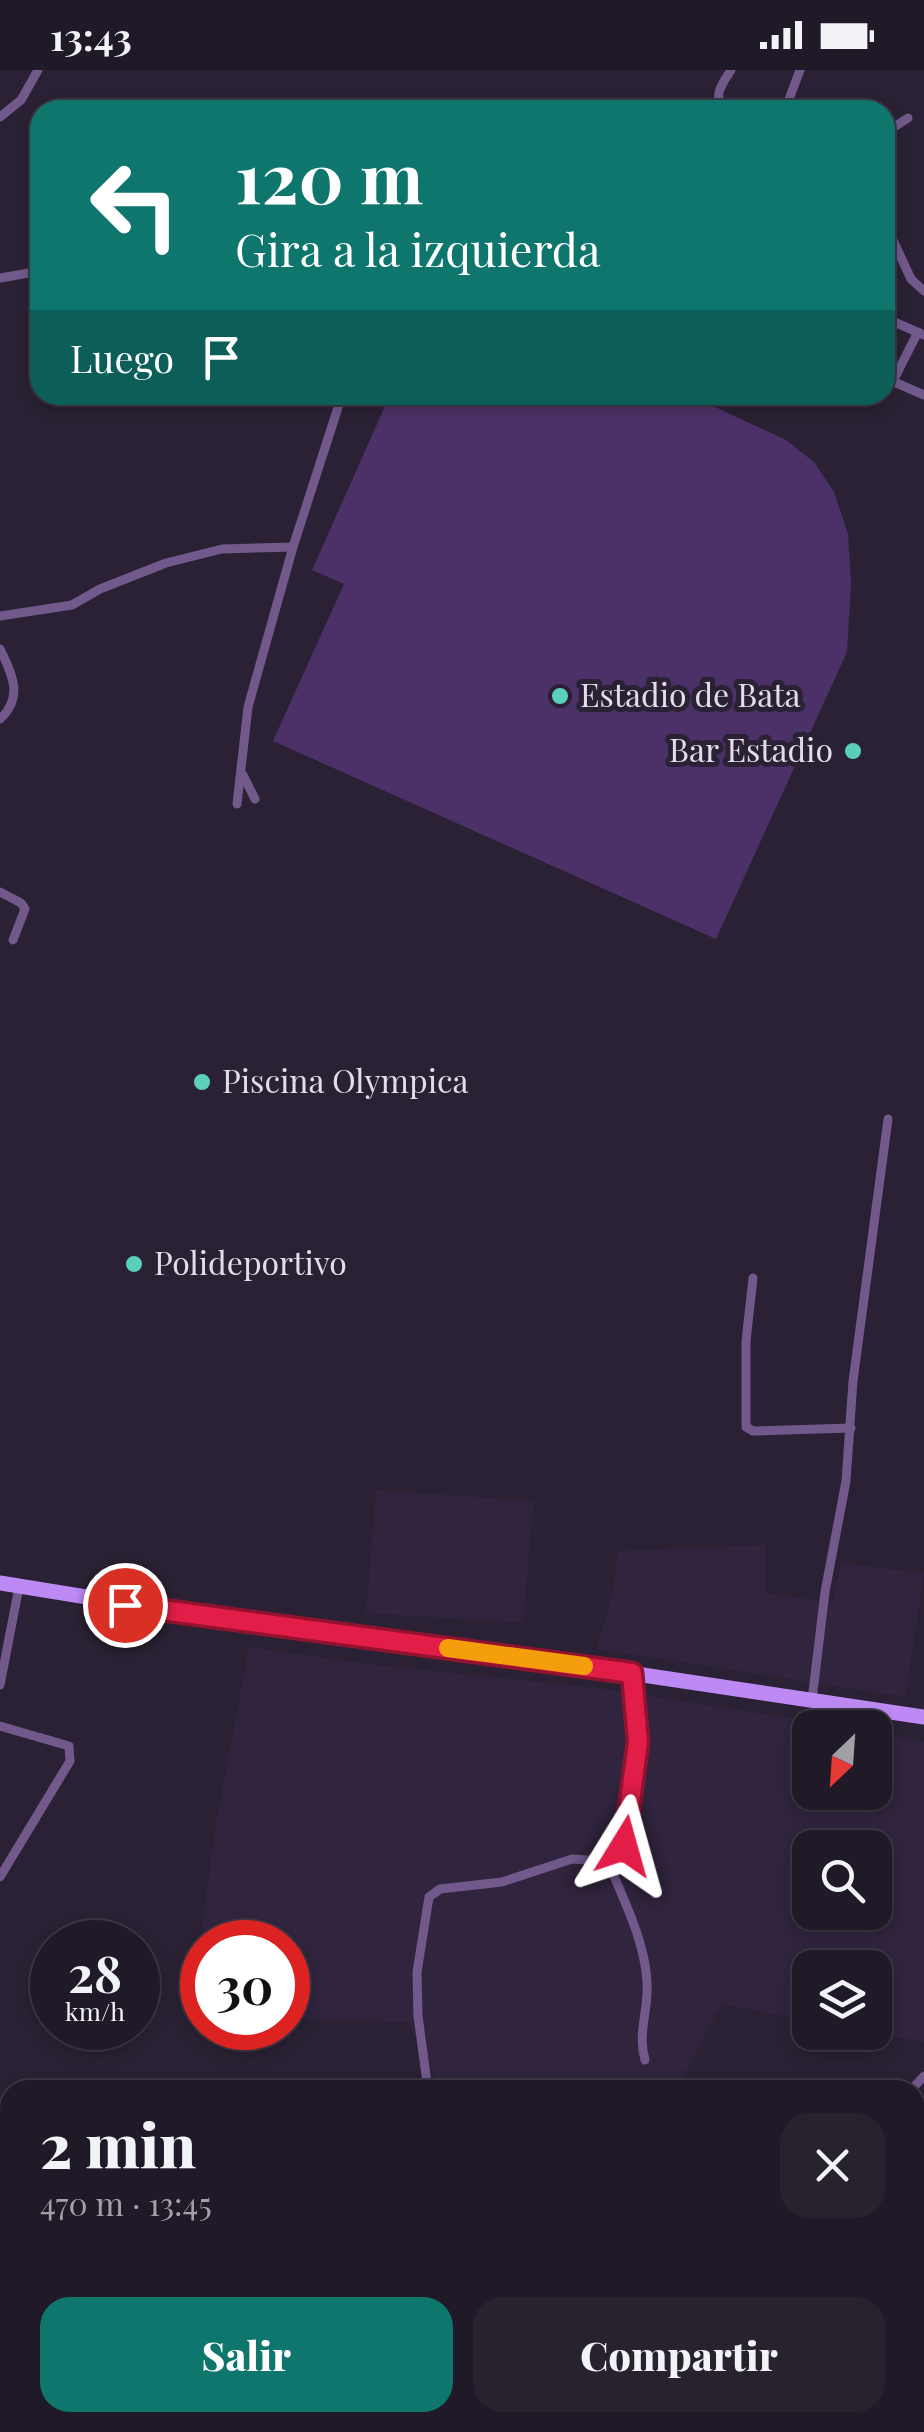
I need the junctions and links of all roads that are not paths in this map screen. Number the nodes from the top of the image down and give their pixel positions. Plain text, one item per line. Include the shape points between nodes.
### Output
1 (38, 70) edge
2 (732, 70) edge
3 (800, 70) edge
4 (718, 100) edge
5 (788, 100) edge
6 (0, 117) edge
7 (908, 118) dead end
8 (895, 126) edge
9 (895, 244) edge
10 (30, 273) edge
11 (0, 278) edge
12 (924, 292) edge
13 (895, 322) edge
14 (921, 333) edge
15 (895, 371) edge
16 (895, 383) edge
17 (924, 395) edge
18 (339, 405) edge
19 (293, 547) junction
20 (0, 616) edge
21 (0, 649) edge
22 (0, 719) edge
23 (242, 772) junction
24 (255, 799) dead end
25 (236, 804) dead end
26 (0, 892) edge
27 (13, 940) dead end
28 (888, 1120) dead end
29 (753, 1278) dead end
30 (851, 1428) junction
31 (0, 1583) edge
32 (19, 1587) junction
33 (632, 1673) junction
34 (0, 1686) edge
35 (812, 1700) junction
36 (924, 1717) edge
37 (0, 1726) edge
38 (617, 1862) junction
39 (0, 1877) edge
40 (644, 2060) dead end
41 (427, 2080) edge

1 - 6 street via 21,100
2 - 4 street
3 - 5 street
7 - 8 street
9 - 12 street
10 - 11 street
13 - 14 street
14 - 15 street
16 - 17 street
18 - 19 street
19 - 20 street via 222,549 166,564 72,605
19 - 23 street via 248,707
21 - 22 street via 14,679 11,705
23 - 24 street
23 - 25 street
26 - 27 street via 25,909
28 - 30 street
29 - 30 street via 746,1427
30 - 35 street
31 - 32 main road
32 - 33 main road
32 - 34 street
33 - 35 main road
33 - 38 street via 638,1742
35 - 36 main road
37 - 39 street via 60,1741 69,1746 70,1761
38 - 40 street via 614,1876 647,1982 640,2032
38 - 41 street via 572,1860 428,1897 418,1972

